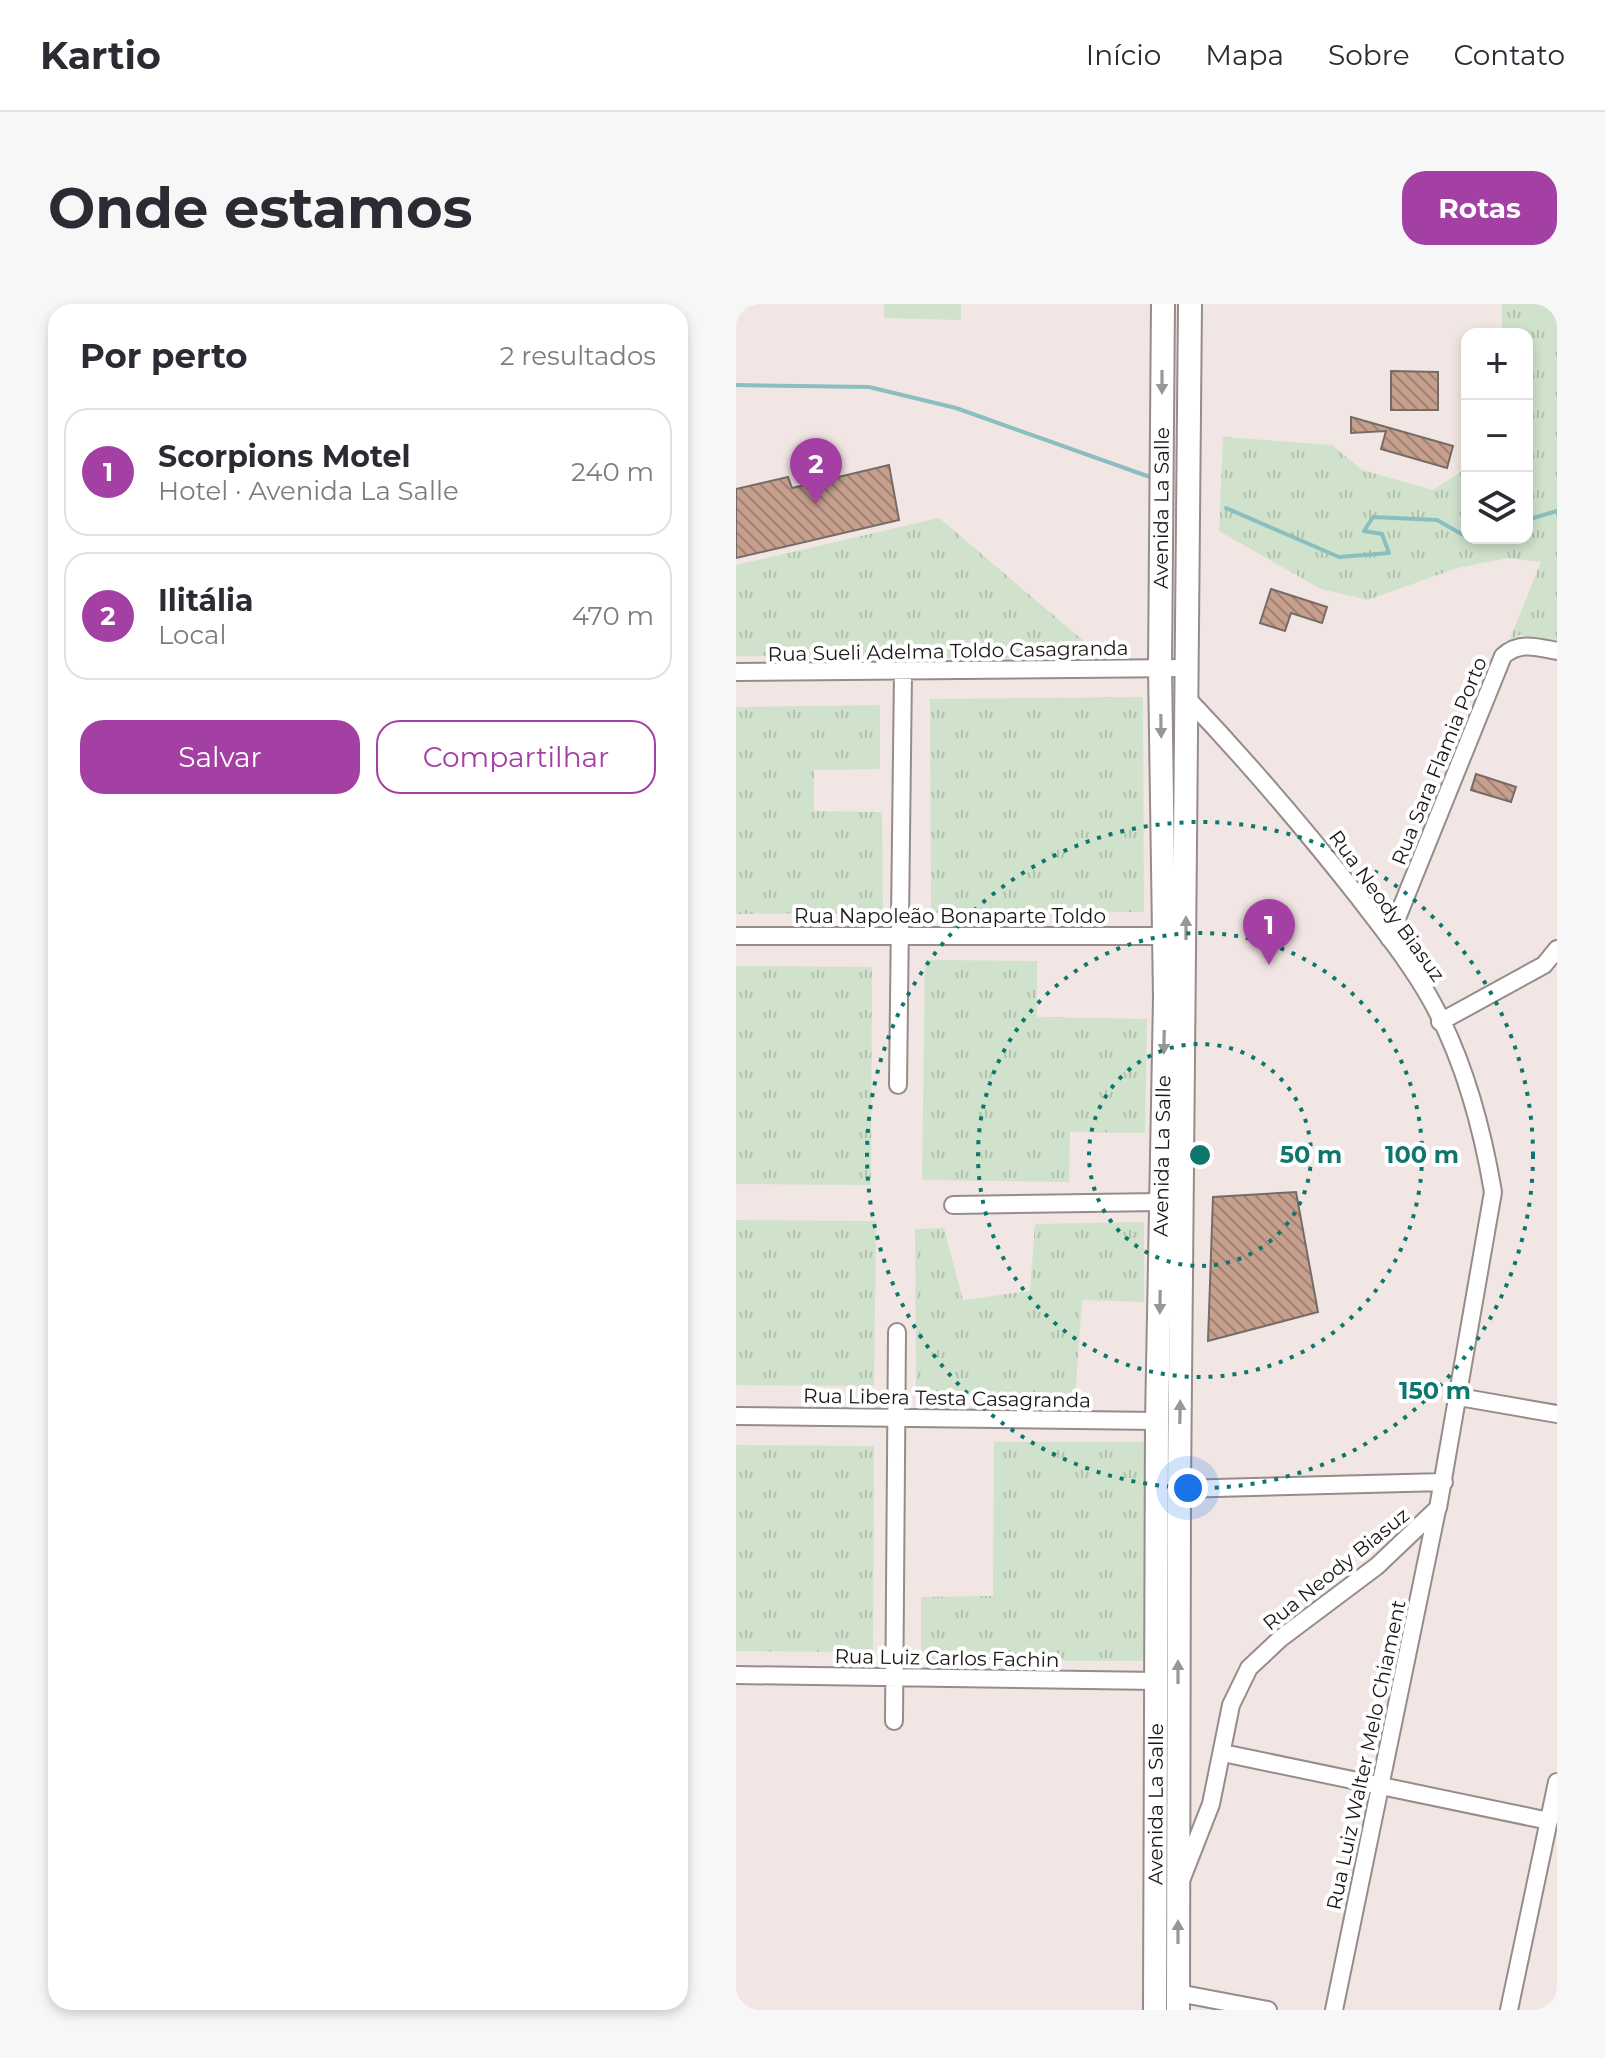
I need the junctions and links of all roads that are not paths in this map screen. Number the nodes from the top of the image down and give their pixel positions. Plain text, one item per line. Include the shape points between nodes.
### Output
1 (1163, 304) edge
2 (1190, 304) edge
3 (1557, 651) edge
4 (1160, 668) junction
5 (1185, 668) junction
6 (736, 672) edge
7 (903, 672) junction
8 (1185, 696) junction
9 (736, 936) edge
10 (900, 936) junction
11 (1165, 936) junction
12 (1389, 938) junction
13 (1557, 949) edge
14 (1175, 999) junction
15 (1440, 1022) junction
16 (898, 1085) dead end
17 (1161, 1202) junction
18 (953, 1205) dead end
19 (897, 1332) dead end
20 (1170, 1334) junction
21 (1459, 1397) junction
22 (1557, 1414) edge
23 (736, 1416) edge
24 (896, 1418) junction
25 (1157, 1421) junction
26 (1444, 1482) junction
27 (1179, 1489) junction
28 (1438, 1508) junction
29 (736, 1675) edge
30 (894, 1677) junction
31 (1158, 1681) junction
32 (894, 1721) dead end
33 (1223, 1753) junction
34 (1557, 1782) edge
35 (1381, 1788) junction
36 (1549, 1821) junction
37 (1178, 1887) junction
38 (1154, 1888) junction
39 (1178, 2002) edge
40 (1155, 2010) edge
41 (1268, 2010) edge
42 (1334, 2010) edge
43 (1509, 2010) edge

1 -> 4 main road, Avenida La Salle
2 - 5 main road, Avenida La Salle
3 - 12 street, Rua Sara Flamia Porto via 1530,645 1512,648 1503,656
4 - 5 street, Rua Sueli Adelma Toldo Casagranda
4 - 7 street, Rua Sueli Adelma Toldo Casagranda
4 -> 11 main road, Avenida La Salle
5 - 8 main road, Avenida La Salle
6 - 7 street, Rua Sueli Adelma Toldo Casagranda
7 - 10 street
8 - 12 street, Rua Neody Biasuz via 1312,838
14 -> 8 main road, Avenida La Salle
9 - 10 street, Rua Napoleão Bonaparte Toldo
10 - 11 street, Rua Napoleão Bonaparte Toldo
10 - 16 street
11 - 14 main road, Avenida La Salle
12 - 15 street, Rua Neody Biasuz
13 - 15 street via 1544,965
14 -> 17 main road, Avenida La Salle
14 - 20 main road, Avenida La Salle
15 - 21 street, Rua Neody Biasuz via 1469,1088 1493,1192
17 - 18 street
17 -> 20 main road, Avenida La Salle
19 - 24 street
20 - 25 main road, Avenida La Salle
27 -> 20 main road, Avenida La Salle
21 - 22 street
21 - 26 street, Rua Neody Biasuz
23 - 24 street, Rua Libera Testa Casagranda
24 - 25 street, Rua Libera Testa Casagranda
24 - 30 street
25 - 31 main road, Avenida La Salle
26 - 27 street
26 - 28 street, Rua Neody Biasuz
37 -> 27 main road, Avenida La Salle
28 - 33 street, Rua Neody Biasuz via 1377,1566 1249,1668 1231,1705
28 - 35 street, Rua Luiz Walter Melo Chiament
29 - 30 street, Rua Luiz Carlos Fachin
30 - 31 street, Rua Luiz Carlos Fachin
30 - 32 street
31 - 38 main road, Avenida La Salle
33 - 35 street
33 - 37 street, Rua Neody Biasuz via 1211,1804
34 - 36 street
35 - 36 street
35 - 42 street, Rua Luiz Walter Melo Chiament
36 - 43 street
37 - 38 street
39 -> 37 main road, Avenida La Salle
38 - 40 main road, Avenida La Salle
39 - 41 street

